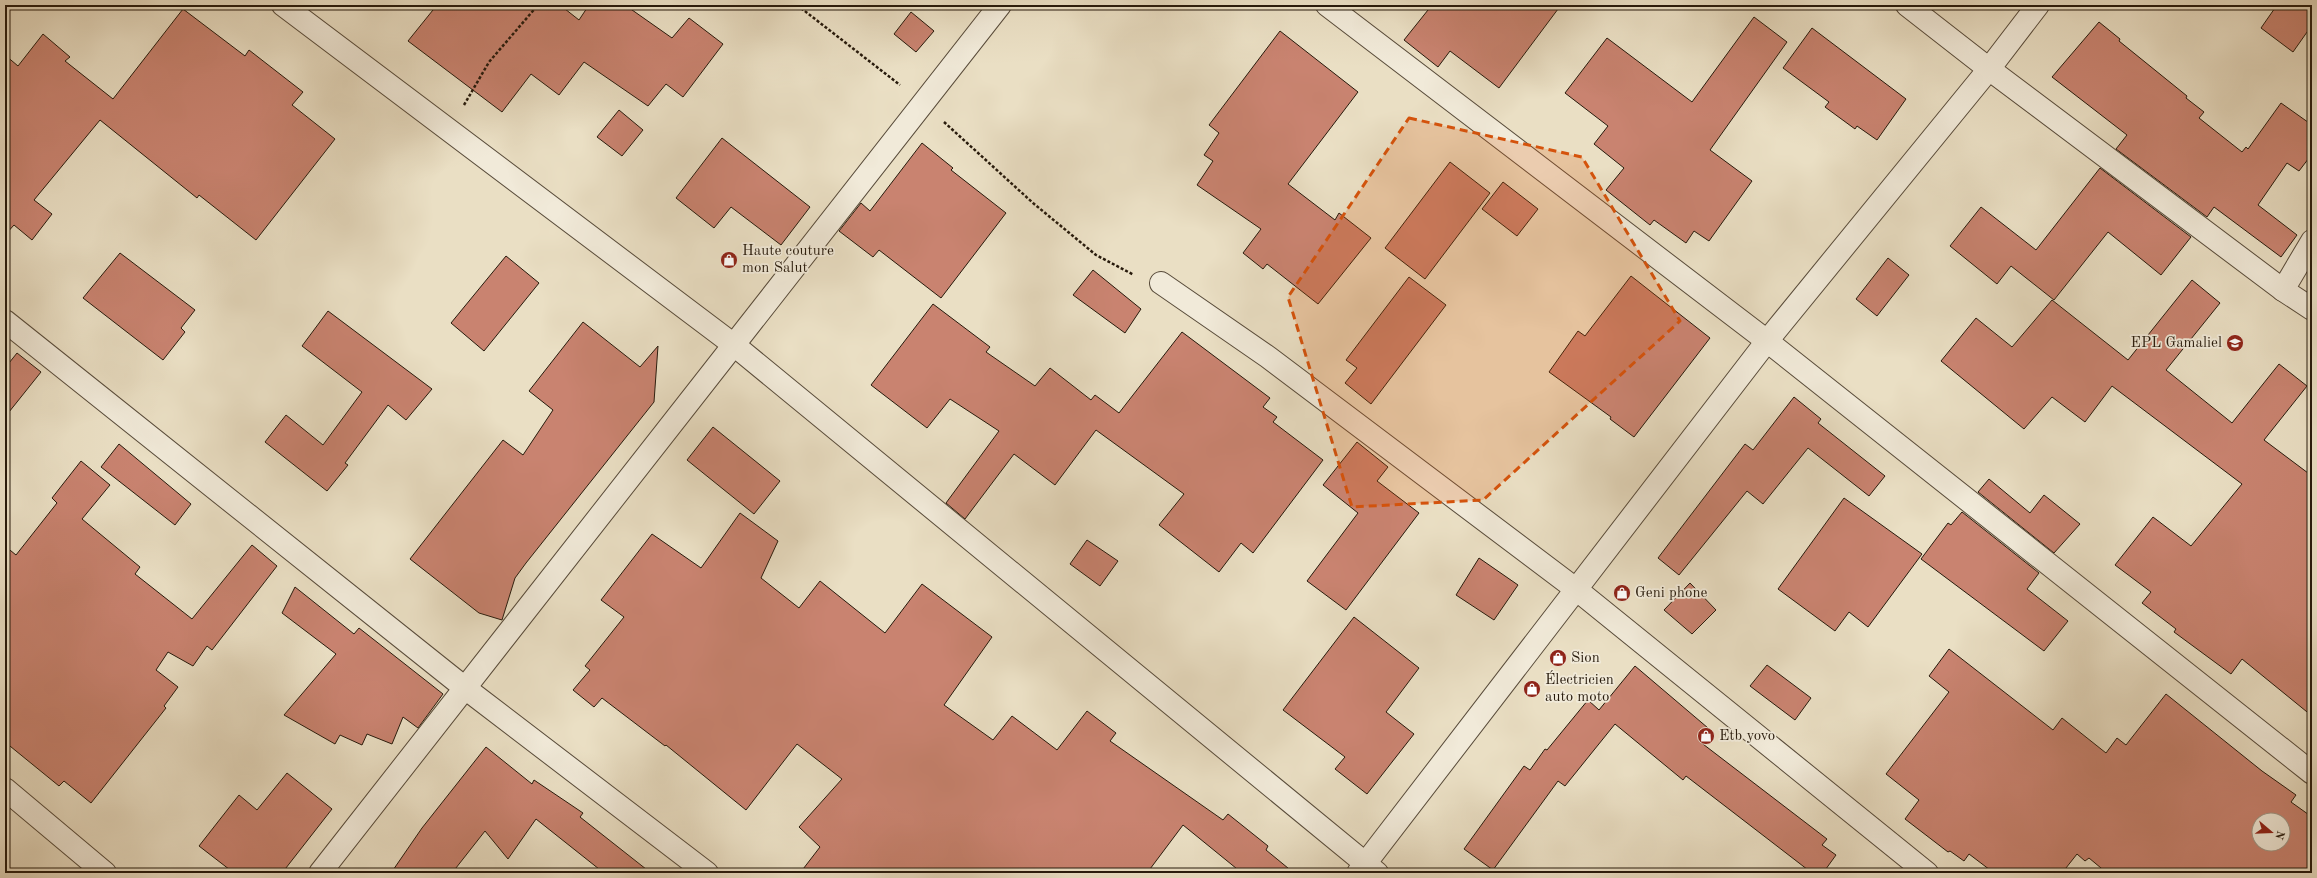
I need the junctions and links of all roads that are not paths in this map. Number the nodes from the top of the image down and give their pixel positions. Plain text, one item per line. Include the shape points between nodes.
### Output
1 (283, 5) edge
2 (1000, 5) edge
3 (1327, 5) edge
4 (1907, 5) edge
5 (2038, 5) edge
6 (1989, 69) junction
7 (2312, 241) edge
8 (1161, 283) road end
9 (2283, 290) junction
10 (2312, 309) edge
11 (5, 321) edge
12 (1767, 341) junction
13 (734, 345) junction
14 (1577, 590) junction
15 (465, 688) junction
16 (2312, 773) edge
17 (5, 789) edge
18 (1367, 870) edge
19 (106, 873) edge
20 (320, 873) edge
21 (707, 873) edge
22 (1928, 873) edge

1 - 13 street
2 - 13 street
3 - 12 street
4 - 6 street
5 - 6 street
6 - 9 street
6 - 12 street
7 - 9 street
8 - 14 street via 1268,357
9 - 10 street
11 - 15 street
12 - 14 street
12 - 16 street
13 - 15 street
13 - 18 street
14 - 18 street
14 - 22 street
15 - 20 street
15 - 21 street
17 - 19 street

